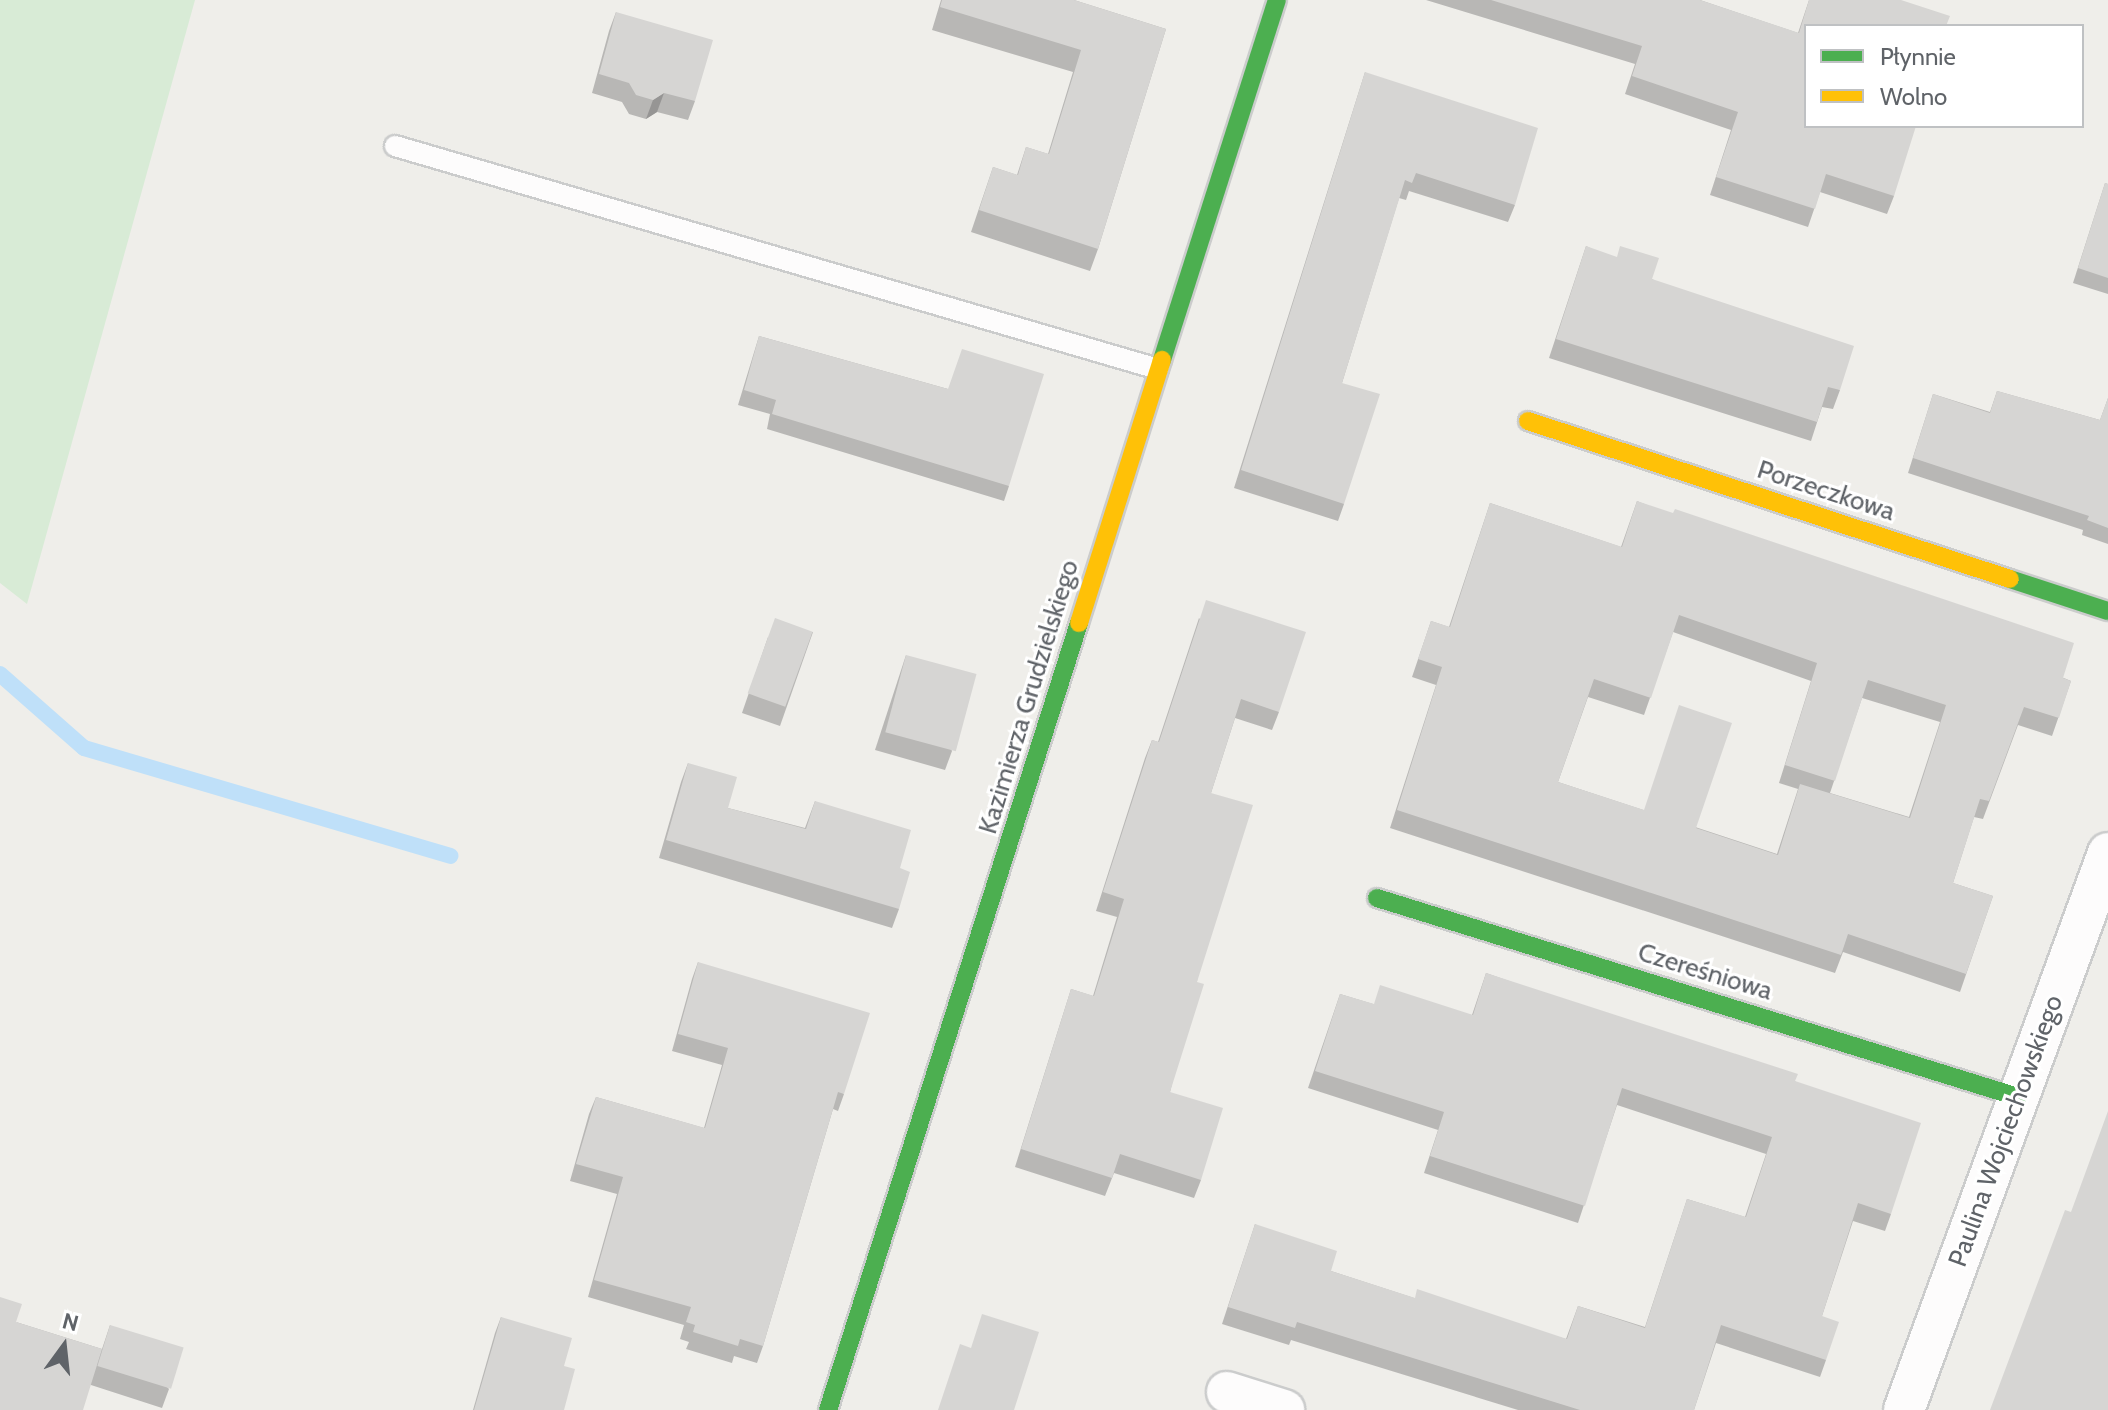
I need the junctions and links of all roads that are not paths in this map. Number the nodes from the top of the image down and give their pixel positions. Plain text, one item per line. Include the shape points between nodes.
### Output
1 (1277, 0) edge
2 (395, 146) dead end
3 (1158, 369) junction
4 (1528, 421) dead end
5 (2108, 611) edge
6 (2108, 853) edge
7 (1377, 898) dead end
8 (2018, 1097) junction
9 (1227, 1392) dead end
10 (828, 1410) edge
11 (1284, 1410) edge
12 (1904, 1410) edge

1 - 3 street, Kazimierza Grudzielskiego
2 - 3 lane
3 - 10 street, Kazimierza Grudzielskiego
4 - 5 street, Porzeczkowa
6 - 8 street, Paulina Wojciechowskiego
7 - 8 street, Czereśniowa
8 - 12 street, Paulina Wojciechowskiego
9 - 11 street

